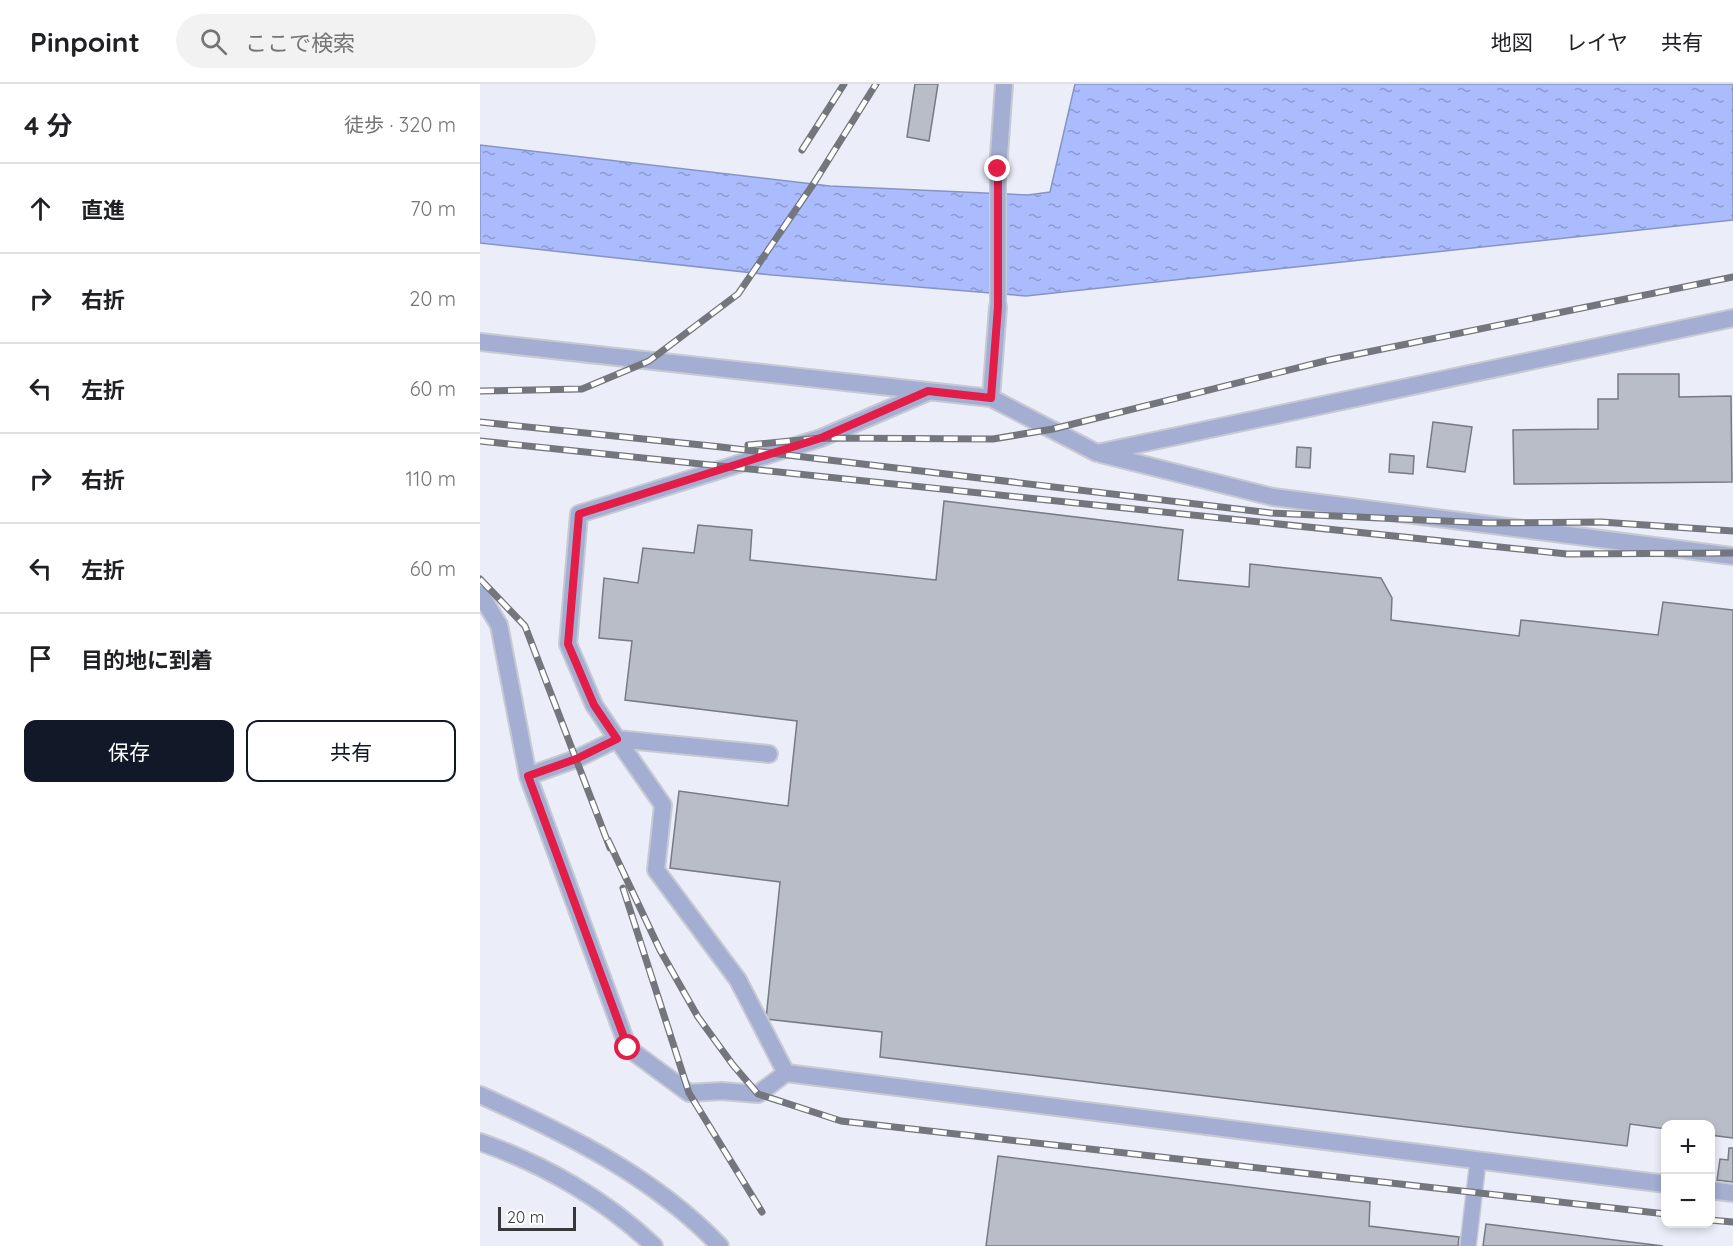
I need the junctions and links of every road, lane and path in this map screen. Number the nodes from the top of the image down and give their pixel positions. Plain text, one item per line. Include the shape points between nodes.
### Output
1 (1004, 84) edge
2 (998, 169) joint
3 (998, 307) joint
4 (1733, 318) edge
5 (480, 342) edge
6 (928, 391) junction
7 (991, 398) junction
8 (1097, 453) junction
9 (1733, 556) edge
10 (480, 594) edge
11 (617, 739) junction
12 (769, 754) dead end
13 (528, 776) junction
14 (786, 1073) junction
15 (480, 1095) edge
16 (480, 1142) edge
17 (1478, 1161) junction
18 (1661, 1184) edge
19 (1715, 1191) edge
20 (1733, 1193) edge
21 (654, 1246) edge
22 (720, 1246) edge
23 (1468, 1246) edge

1 - 2 street
2 - 3 lane
3 - 7 street
4 - 8 street
5 - 6 street
6 - 7 street
6 - 11 street via 821,438 579,514 568,644 594,705
7 - 8 street
8 - 9 street via 1273,497
10 - 13 street via 499,625
11 - 12 street
11 - 13 street
11 - 14 street via 663,805 656,870 738,980
13 - 14 street via 628,1048 689,1093 758,1094
14 - 17 street
15 - 22 street via 572,1138 627,1170 673,1203
16 - 21 street via 555,1174 603,1204
17 - 18 street
17 - 23 lane
19 - 20 street

